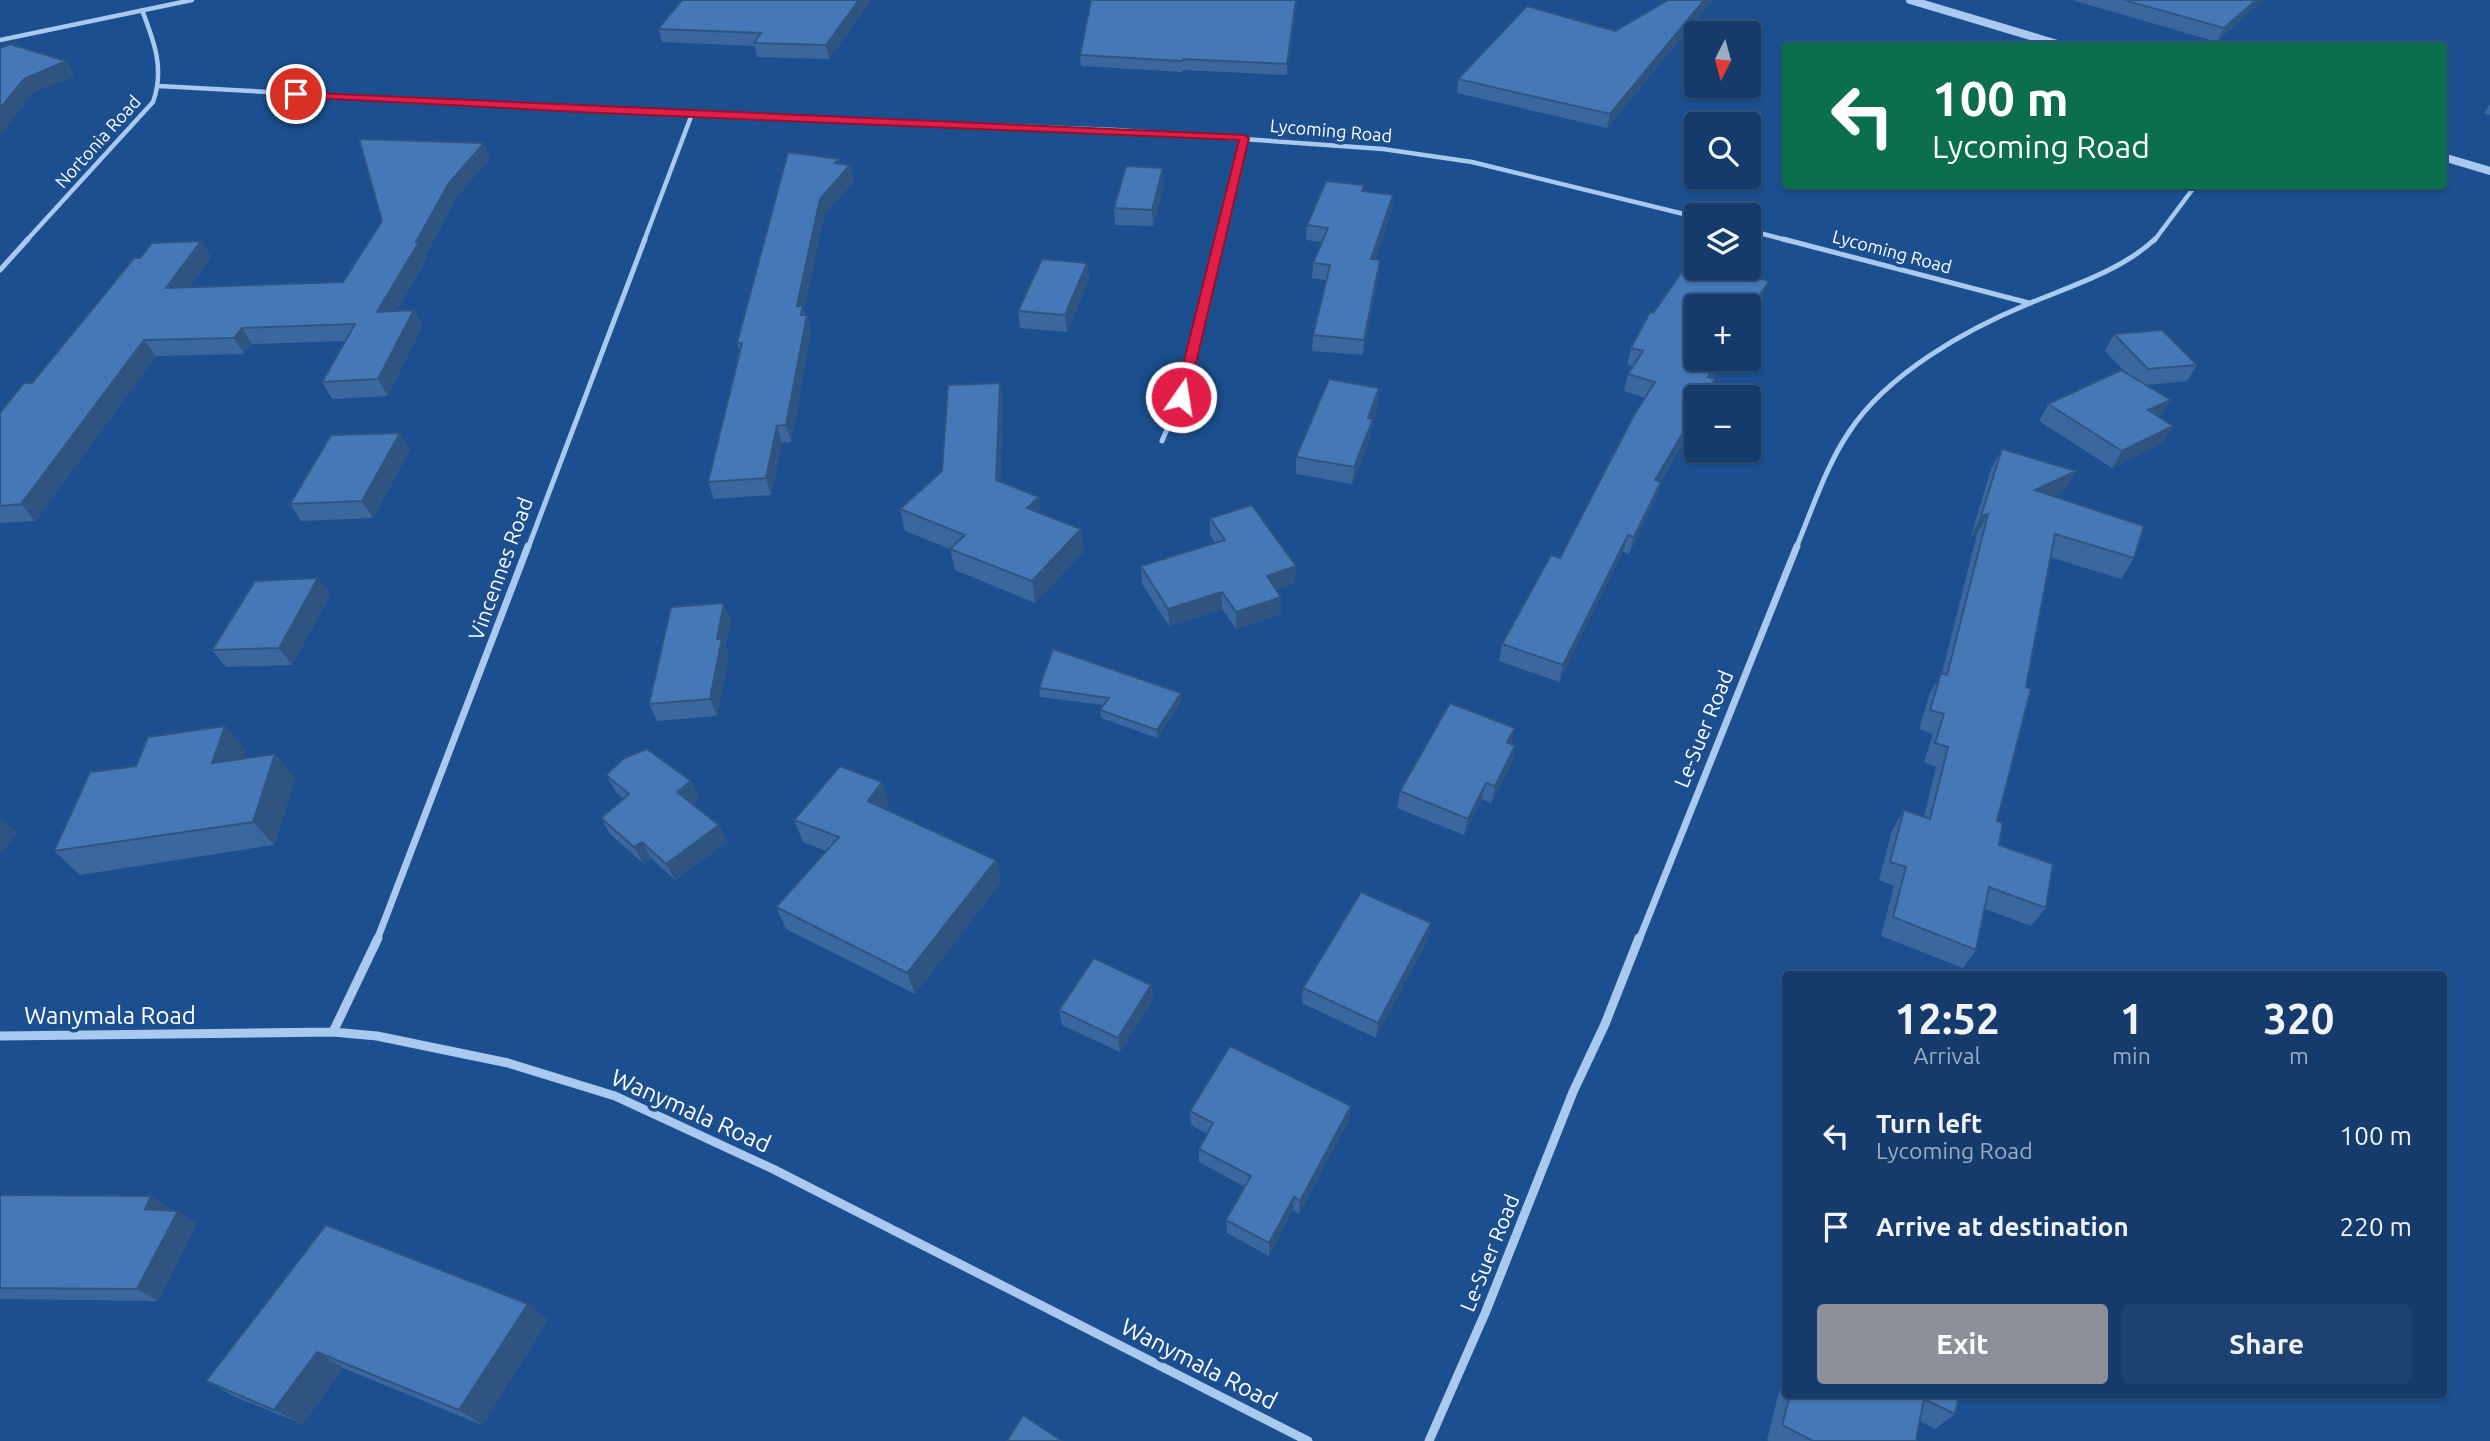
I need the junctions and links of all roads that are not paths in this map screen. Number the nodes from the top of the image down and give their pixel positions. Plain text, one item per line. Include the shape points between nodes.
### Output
1 (192, 0) edge
2 (1910, 0) edge
3 (142, 10) junction
4 (0, 40) edge
5 (2051, 42) edge
6 (159, 86) junction
7 (692, 114) junction
8 (1244, 138) junction
9 (2447, 158) edge
10 (2490, 171) edge
11 (2193, 189) edge
12 (1684, 213) edge
13 (1761, 233) edge
14 (0, 270) edge
15 (2029, 303) junction
16 (1162, 441) dead end
17 (333, 1032) junction
18 (0, 1036) edge
19 (1308, 1441) edge
20 (1429, 1441) edge

1 - 3 street
2 - 5 street
3 - 4 street
3 - 6 street, Nortonia Road via 158,54
6 - 7 street, Lycoming Road
6 - 14 street, Nortonia Road via 153,102
7 - 8 street, Lycoming Road
7 - 17 street, Vincennes Road via 387,919
8 - 12 street, Lycoming Road via 1383,149 1472,162
8 - 16 street via 1181,397
9 - 10 street
11 - 15 street, Le-Suer Road via 2154,241 2120,265
13 - 15 street, Lycoming Road
15 - 20 street, Le-Suer Road via 1954,341 1895,382 1869,404 1847,434 1818,494 1605,1024
17 - 18 street, Wanymala Road
17 - 19 street, Wanymala Road via 377,1035 508,1063 615,1096 773,1169

